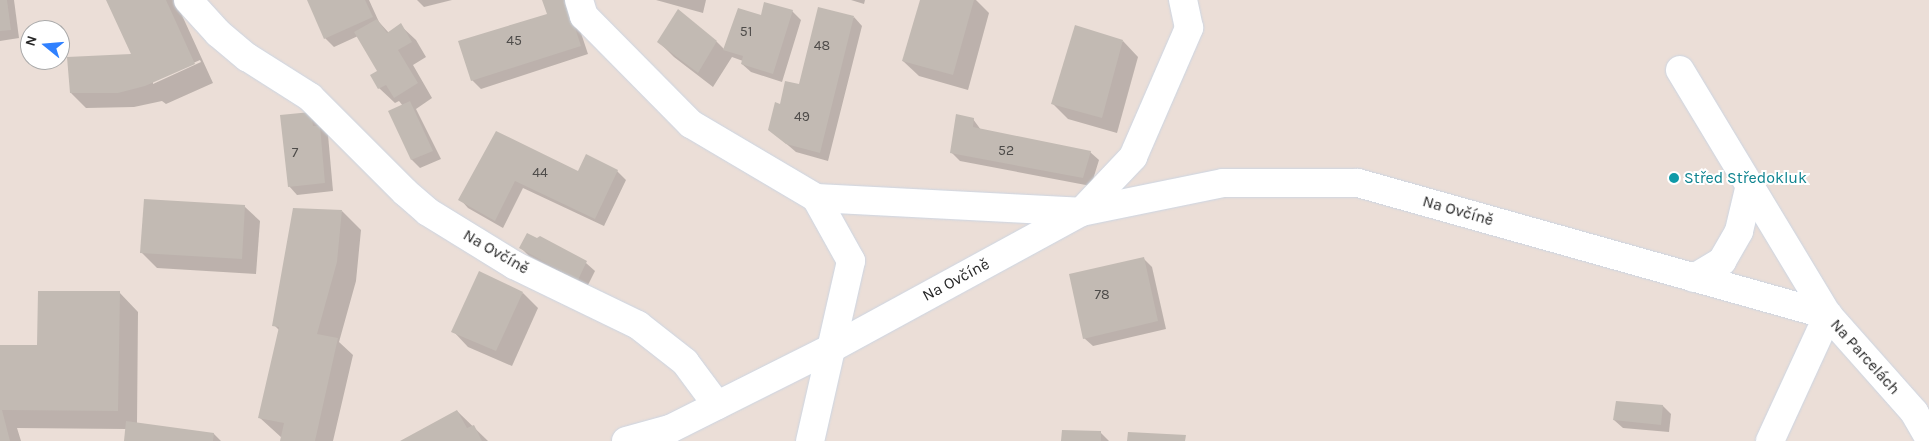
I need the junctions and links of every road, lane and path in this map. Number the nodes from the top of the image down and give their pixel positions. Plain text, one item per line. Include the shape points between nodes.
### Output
1 (188, 0) edge
2 (579, 0) edge
3 (1183, 0) edge
4 (1680, 70) dead end
5 (1750, 185) junction
6 (816, 198) junction
7 (1081, 212) junction
8 (1694, 278) junction
9 (1828, 315) junction
10 (830, 349) junction
11 (717, 405) junction
12 (1929, 438) edge
13 (626, 441) edge
14 (810, 441) edge
15 (1770, 441) edge

1 - 11 street, Na Ovčíně via 218,33 247,57 310,97 428,212 514,265 638,325 686,362
2 - 6 street, Na Ovčíně via 584,16 691,124
3 - 7 street, Na Ovčíně via 1189,28 1133,157
4 - 5 street
5 - 8 street via 1739,232 1722,261
5 - 9 street
6 - 7 street, Na Ovčíně
6 - 10 street via 851,261
7 - 8 street, Na Ovčíně via 1223,183 1358,183
7 - 10 street, Na Ovčíně
8 - 9 street, Na Ovčíně
9 - 12 street, Na Parcelách via 1914,412
9 - 15 street, Na Parcelách
10 - 11 street, Na Ovčíně
10 - 14 street
11 - 13 street via 670,429

